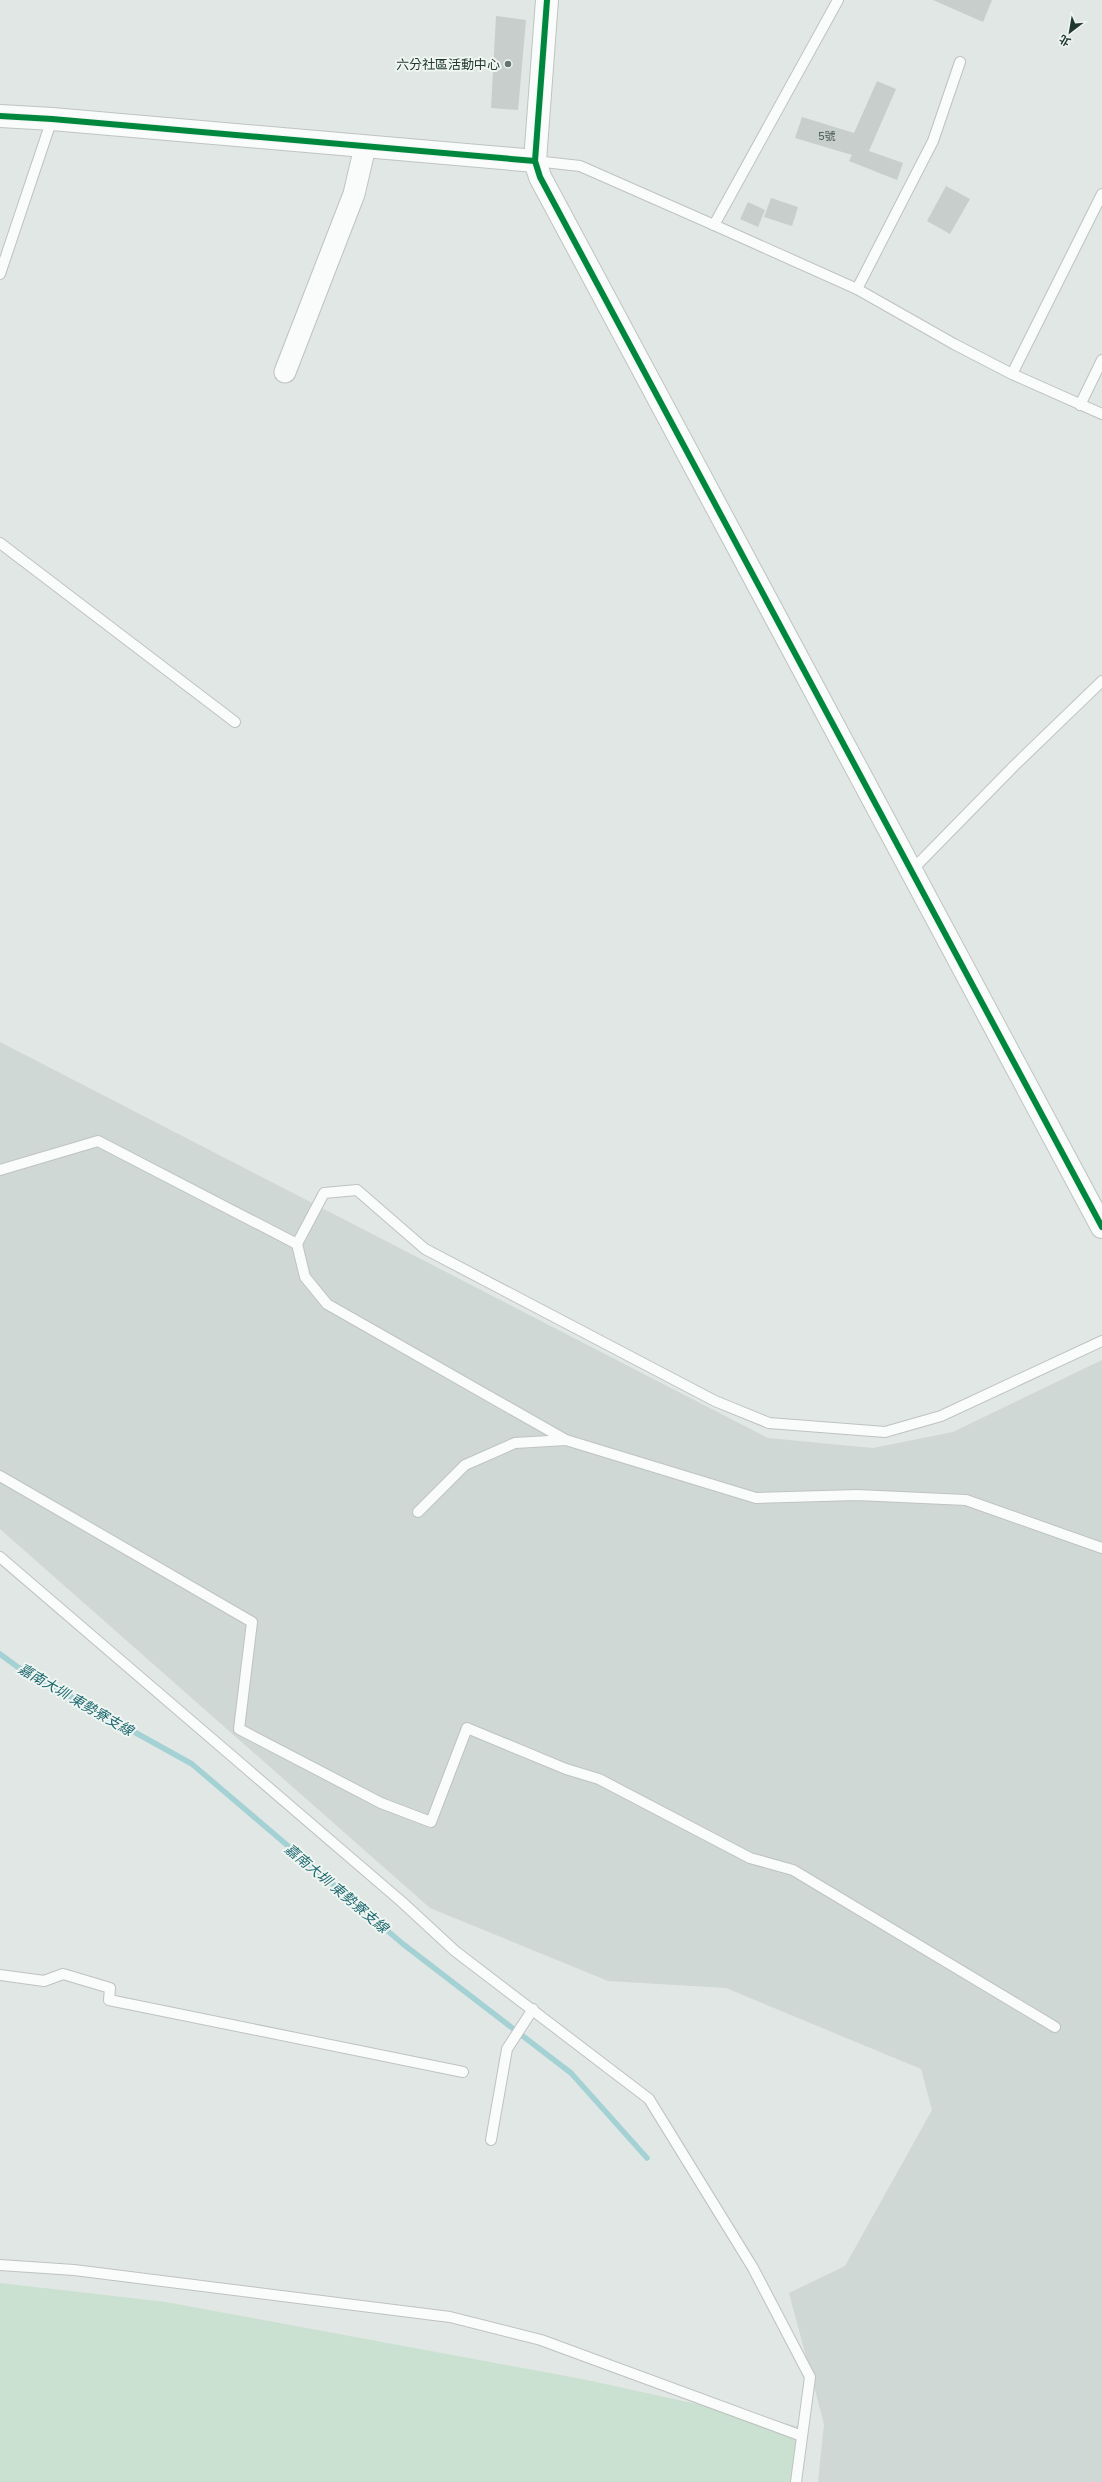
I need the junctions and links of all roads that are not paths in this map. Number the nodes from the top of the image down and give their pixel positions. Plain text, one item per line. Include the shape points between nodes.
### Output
1 (548, 0) edge
2 (838, 0) edge
3 (960, 62) dead end
4 (0, 116) edge
5 (52, 119) junction
6 (364, 147) junction
7 (535, 161) junction
8 (1102, 194) edge
9 (714, 225) junction
10 (0, 274) edge
11 (857, 289) junction
12 (1102, 360) edge
13 (285, 372) dead end
14 (1012, 374) junction
15 (1080, 405) junction
16 (1102, 414) edge
17 (0, 544) edge
18 (1102, 681) edge
19 (235, 722) dead end
20 (912, 870) junction
21 (0, 1170) edge
22 (1102, 1227) edge
23 (297, 1244) junction
24 (1102, 1341) edge
25 (566, 1440) junction
26 (0, 1476) edge
27 (418, 1512) dead end
28 (1102, 1548) edge
29 (0, 1557) edge
30 (0, 1974) edge
31 (533, 2009) junction
32 (1055, 2027) dead end
33 (462, 2072) dead end
34 (491, 2140) dead end
35 (0, 2265) edge
36 (802, 2436) junction
37 (796, 2482) edge

1 - 7 street
2 - 9 lane
3 - 11 lane via 932,141
4 - 5 street
5 - 6 street
5 - 10 lane
6 - 7 street
6 - 13 street via 354,194
7 - 9 lane via 580,166
7 - 20 street via 540,177
8 - 14 lane
9 - 11 lane
11 - 14 lane
12 - 15 lane
14 - 15 lane
15 - 16 lane
17 - 19 lane
18 - 20 lane via 1015,764
20 - 22 street
21 - 23 lane via 98,1140
23 - 24 lane via 324,1193 357,1190 425,1249 716,1401 770,1423 885,1432 941,1416
23 - 25 lane via 305,1277 327,1304
25 - 27 lane via 515,1444 465,1465
25 - 28 lane via 756,1498 857,1495 966,1500
26 - 32 lane via 252,1622 239,1729 381,1803 431,1822 467,1728 566,1770 598,1779 750,1858 794,1870
29 - 31 lane via 396,1897 455,1952
30 - 33 lane via 44,1982 63,1974 110,1988 109,2000
31 - 34 lane via 507,2049
31 - 36 lane via 649,2099 753,2268 810,2377
35 - 36 lane via 74,2270 450,2317 541,2340
36 - 37 lane

